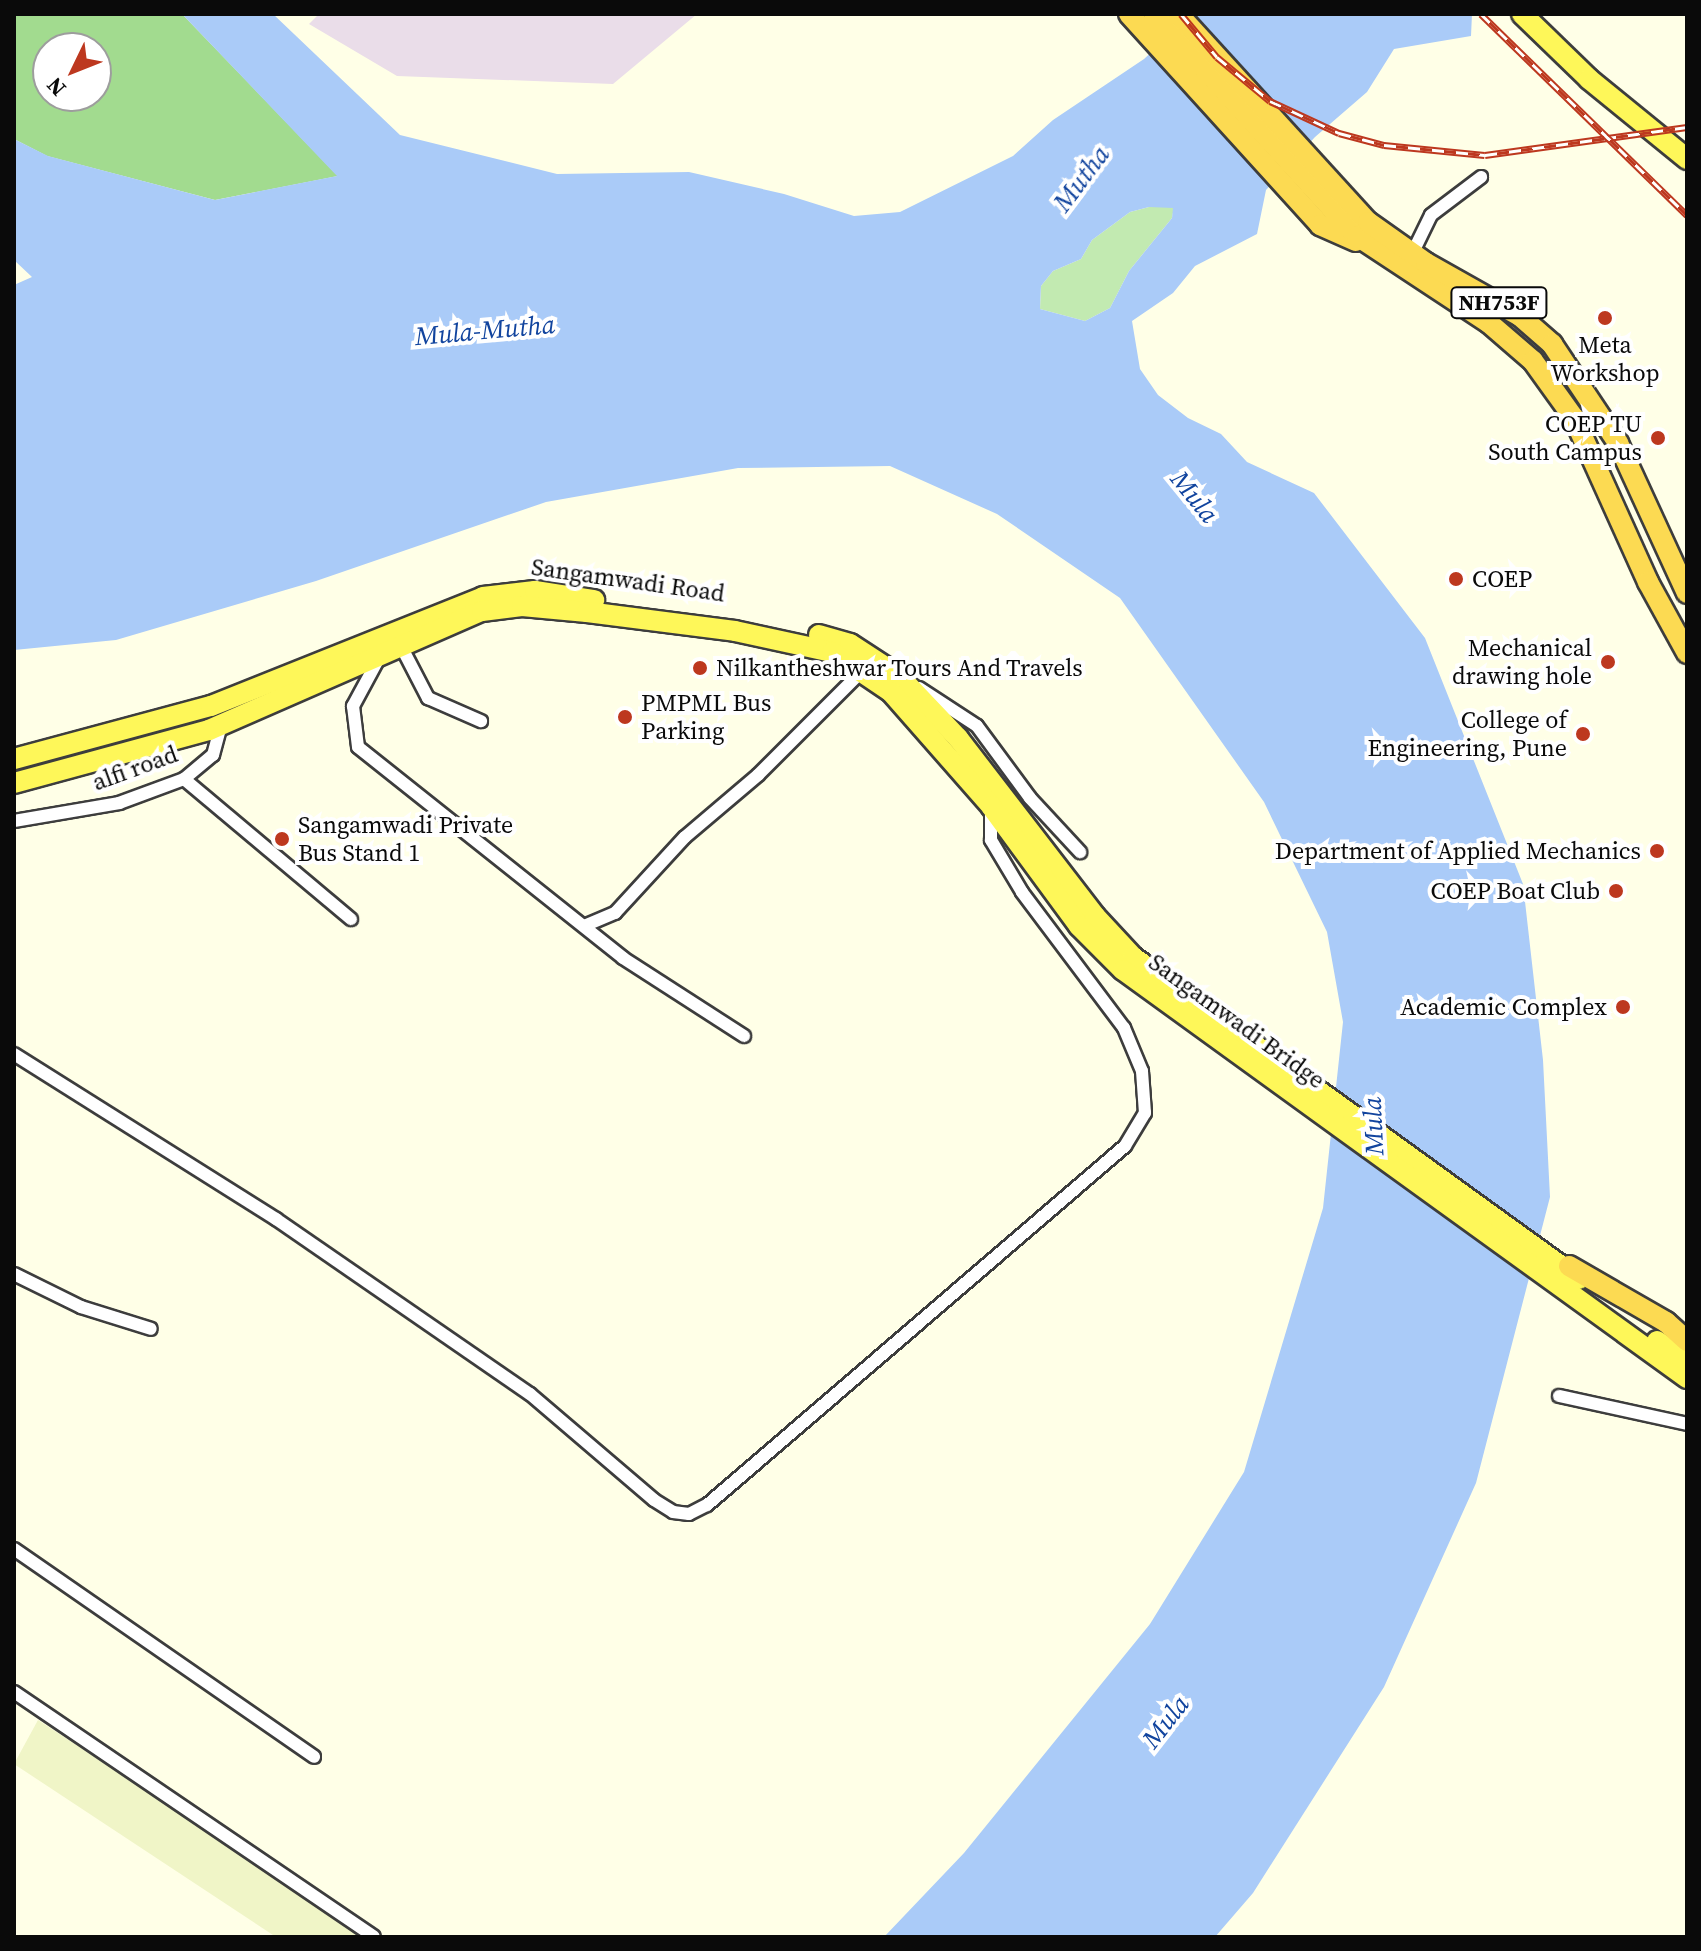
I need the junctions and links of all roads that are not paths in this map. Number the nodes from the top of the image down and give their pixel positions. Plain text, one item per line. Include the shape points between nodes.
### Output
1 (1129, 14) edge
2 (1154, 14) edge
3 (1178, 14) edge
4 (1522, 14) edge
5 (1687, 159) edge
6 (1481, 177) dead end
7 (1332, 212) junction
8 (1412, 254) junction
9 (1687, 593) edge
10 (401, 646) junction
11 (1687, 653) edge
12 (380, 655) junction
13 (869, 664) junction
14 (895, 684) junction
15 (217, 703) junction
16 (481, 721) dead end
17 (223, 724) junction
18 (14, 759) edge
19 (184, 779) junction
20 (14, 783) edge
21 (998, 801) junction
22 (14, 821) edge
23 (1080, 852) dead end
24 (351, 919) dead end
25 (584, 926) junction
26 (1163, 990) junction
27 (744, 1036) dead end
28 (14, 1054) edge
29 (1569, 1266) junction
30 (14, 1274) edge
31 (151, 1329) dead end
32 (1687, 1341) edge
33 (1687, 1361) edge
34 (1687, 1378) edge
35 (1559, 1396) dead end
36 (1687, 1424) edge
37 (14, 1549) edge
38 (14, 1692) edge
39 (314, 1757) dead end
40 (374, 1937) edge

1 - 7 highway, NH753F
2 - 7 highway, NH753F
3 - 7 highway, NH753F
4 - 5 main road via 1589,79
6 - 8 street via 1431,215
7 - 8 highway, NH753F
7 - 11 highway, NH753F via 1367,245 1489,323 1533,361 1595,459 1639,563
8 - 9 highway, NH753F via 1520,316 1552,344 1618,443
10 - 12 main road, Sangamwadi Road
10 - 13 main road, Sangamwadi Road via 482,611 522,606 751,634
10 - 16 street via 428,698
12 - 17 main road, Sangamwadi Road
12 - 25 street via 353,706 358,747
13 - 14 main road, Sangamwadi Road
13 - 15 main road, Sangamwadi Road via 850,644 790,629 535,591 508,592 433,613
13 - 25 street via 758,775 669,853 615,913
14 - 21 main road, Sangamwadi Bridge
14 - 23 street via 977,726 1030,798
15 - 17 street
15 - 18 main road, Sangamwadi Road
17 - 19 street, alfi road via 213,755
17 - 20 main road, Sangamwadi Road
19 - 22 street, alfi road via 119,803
19 - 24 street
21 - 26 main road, Sangamwadi Bridge via 1079,926
21 - 28 street via 991,840 1022,892 1124,1028 1142,1071 1145,1113 1125,1146 707,1505 689,1514 654,1500 530,1394 276,1219
25 - 27 street via 623,958
26 - 29 main road, Sangamwadi Bridge
26 - 34 main road, Sangamwadi Bridge
29 - 32 highway via 1647,1310
29 - 33 main road, Sangamwadi Bridge via 1590,1291
30 - 31 street via 81,1307
35 - 36 street
37 - 39 street
38 - 40 street

